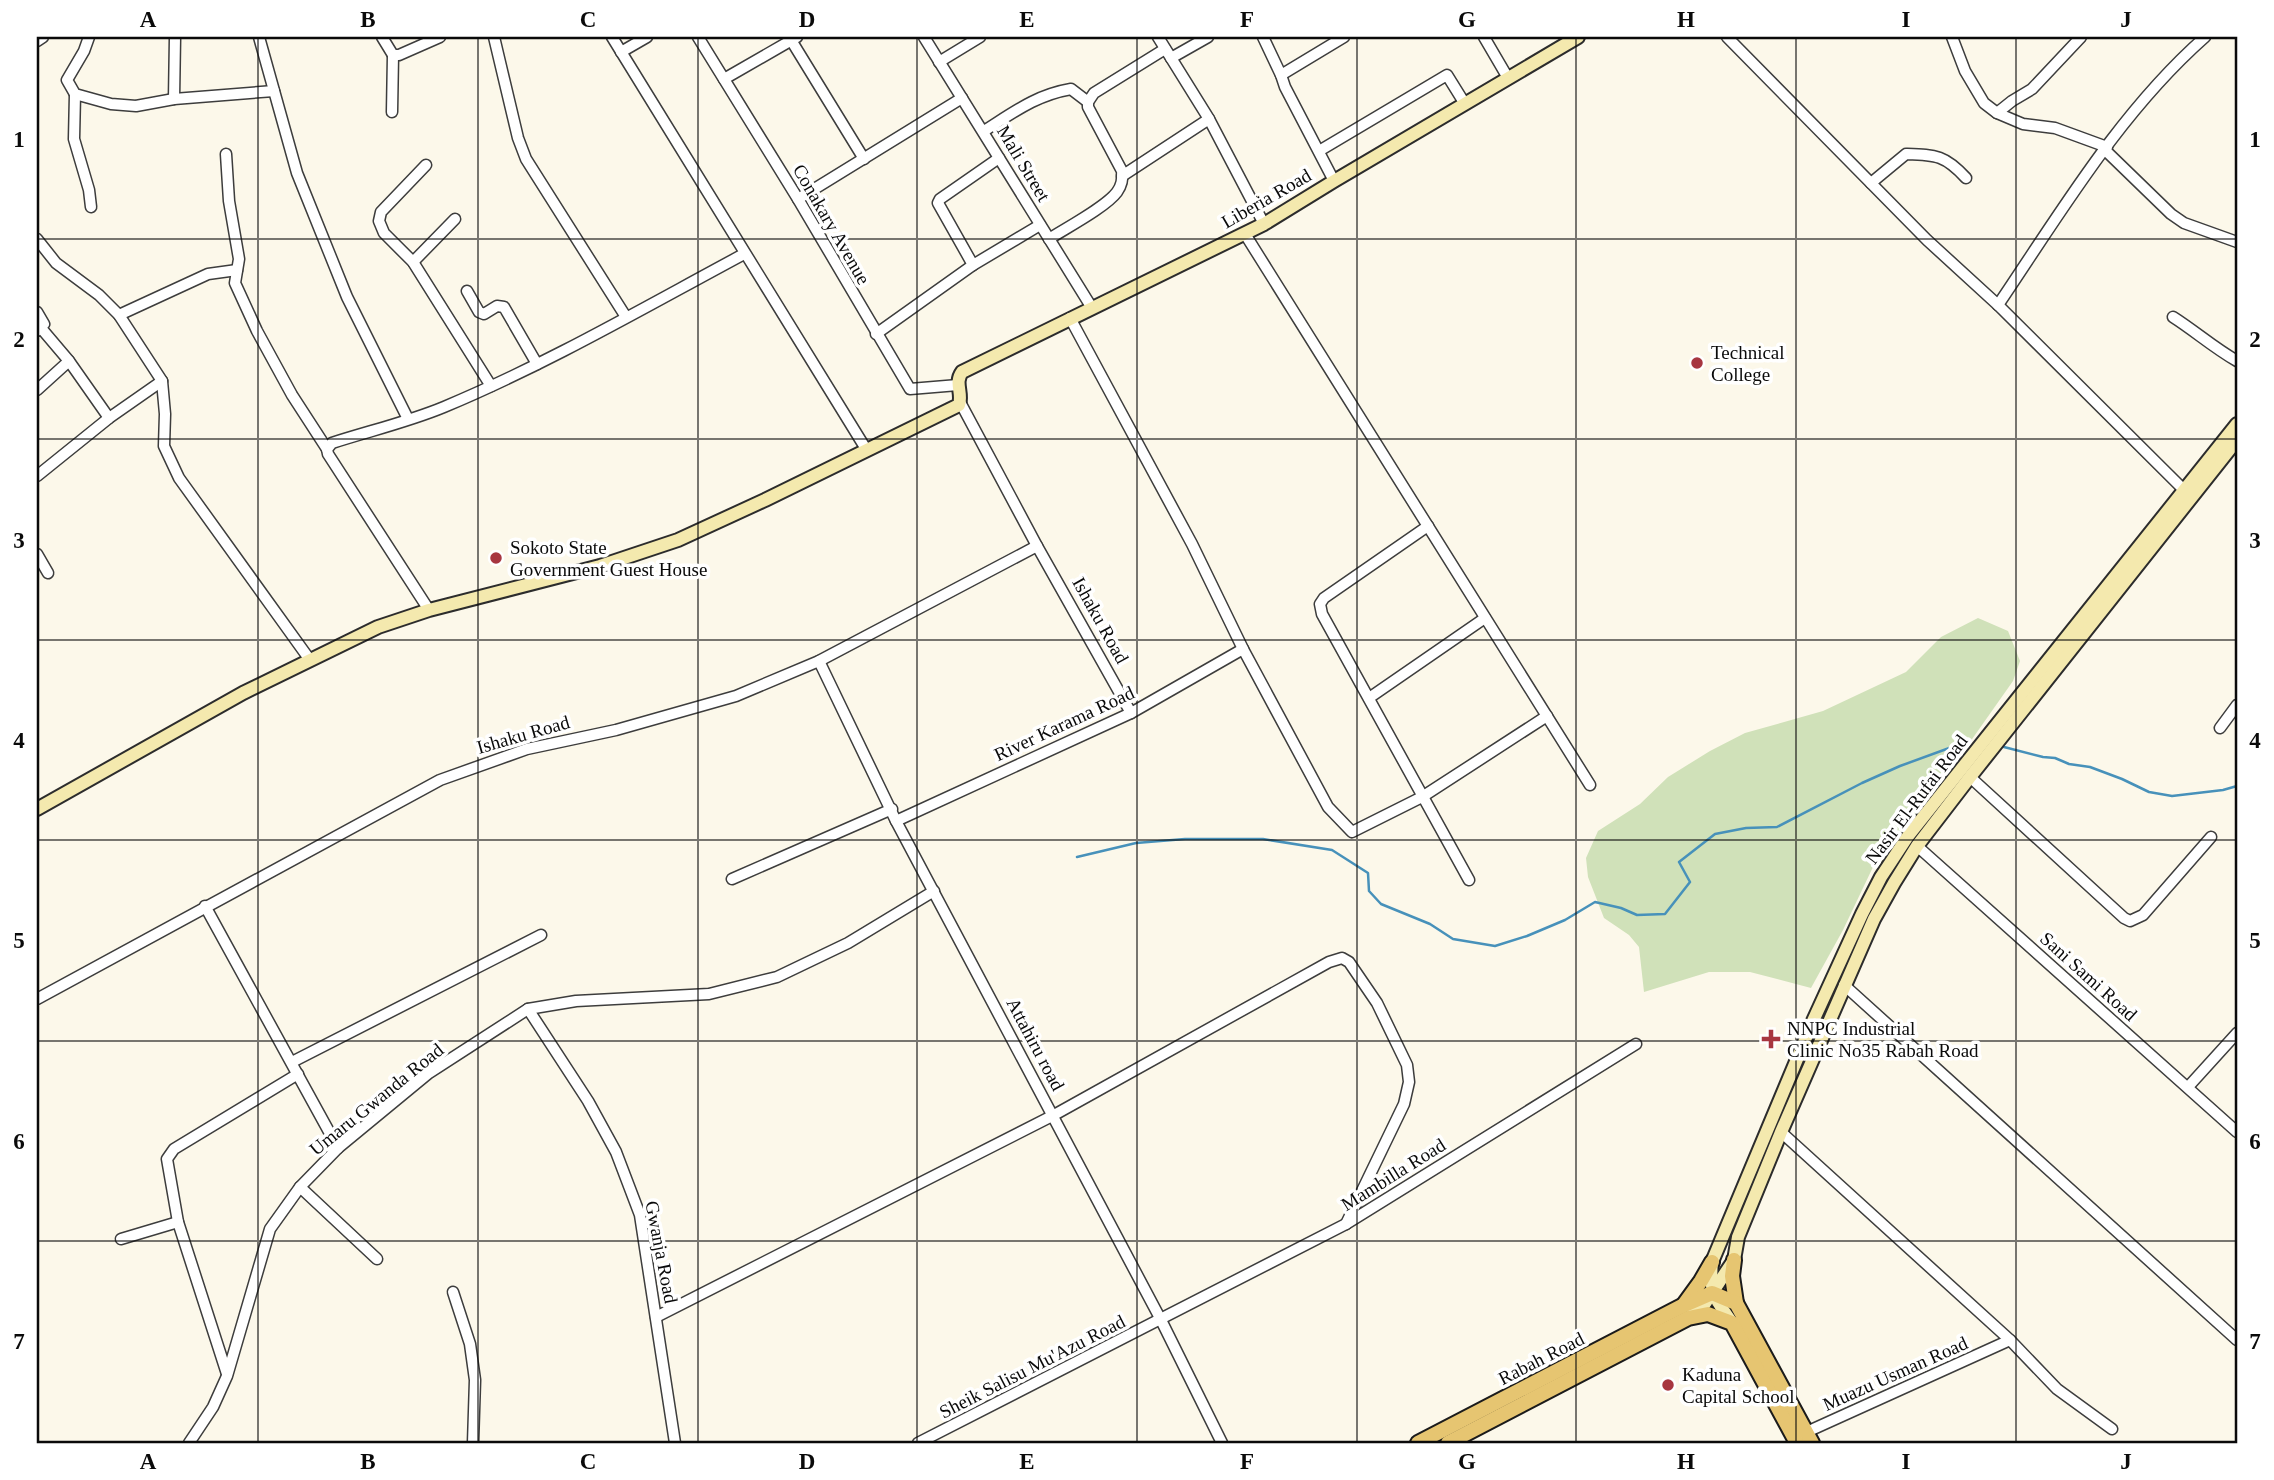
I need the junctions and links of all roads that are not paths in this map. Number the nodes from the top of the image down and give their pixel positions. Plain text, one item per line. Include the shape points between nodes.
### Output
1 (43, 37) edge
2 (89, 37) edge
3 (175, 37) edge
4 (259, 37) edge
5 (382, 37) edge
6 (440, 37) edge
7 (494, 37) edge
8 (611, 37) edge
9 (647, 37) edge
10 (698, 37) edge
11 (924, 37) edge
12 (980, 37) edge
13 (1158, 37) edge
14 (1208, 37) edge
15 (1263, 37) edge
16 (1344, 37) edge
17 (1484, 37) edge
18 (1578, 37) edge
19 (1727, 37) edge
20 (1952, 37) edge
21 (2081, 37) edge
22 (2205, 37) edge
23 (794, 38) edge
24 (37, 41) edge
25 (621, 52) junction
26 (1168, 53) junction
27 (393, 55) junction
28 (940, 62) junction
29 (1281, 75) junction
30 (1507, 78) junction
31 (724, 79) junction
32 (274, 91) junction
33 (75, 94) junction
34 (962, 98) junction
35 (174, 99) junction
36 (1088, 102) junction
37 (1465, 104) junction
38 (392, 112) dead end
39 (1997, 113) junction
40 (1209, 119) junction
41 (984, 131) junction
42 (2106, 149) junction
43 (1320, 152) junction
44 (226, 154) dead end
45 (999, 158) junction
46 (863, 159) junction
47 (426, 165) dead end
48 (1122, 176) junction
49 (1966, 178) dead end
50 (1334, 181) junction
51 (1871, 183) junction
52 (798, 199) junction
53 (91, 207) dead end
54 (455, 219) dead end
55 (1264, 224) junction
56 (1040, 225) junction
57 (1245, 234) junction
58 (37, 239) edge
59 (1049, 239) junction
60 (2237, 242) edge
61 (744, 254) junction
62 (413, 262) junction
63 (973, 265) junction
64 (237, 270) junction
65 (467, 291) dead end
66 (1998, 305) junction
67 (1092, 308) junction
68 (37, 312) edge
69 (119, 315) junction
70 (626, 317) junction
71 (2173, 317) dead end
72 (1070, 318) junction
73 (39, 330) edge
74 (876, 334) junction
75 (2237, 361) edge
76 (69, 362) junction
77 (537, 365) junction
78 (960, 378) junction
79 (162, 381) junction
80 (491, 386) junction
81 (37, 390) edge
82 (960, 402) junction
83 (109, 418) junction
84 (408, 419) junction
85 (2237, 424) edge
86 (2237, 440) edge
87 (327, 449) junction
88 (866, 449) junction
89 (37, 476) edge
90 (2184, 490) junction
91 (1428, 526) junction
92 (1037, 546) junction
93 (37, 554) edge
94 (48, 573) dead end
95 (429, 610) junction
96 (1485, 618) junction
97 (1243, 649) junction
98 (310, 660) junction
99 (819, 661) junction
100 (2034, 686) junction
101 (1369, 698) junction
102 (2237, 705) edge
103 (1131, 713) junction
104 (1548, 716) junction
105 (2220, 728) dead end
106 (1970, 777) junction
107 (1590, 785) dead end
108 (1422, 797) junction
109 (37, 809) edge
110 (891, 809) junction
111 (896, 821) junction
112 (2211, 837) dead end
113 (1917, 846) junction
114 (732, 879) dead end
115 (1469, 880) dead end
116 (934, 891) junction
117 (205, 906) junction
118 (541, 935) dead end
119 (1844, 985) junction
120 (37, 999) edge
121 (528, 1009) junction
122 (2237, 1033) edge
123 (1636, 1044) dead end
124 (292, 1062) junction
125 (298, 1074) junction
126 (2188, 1087) junction
127 (1054, 1115) junction
128 (1781, 1132) junction
129 (2237, 1132) edge
130 (338, 1148) junction
131 (300, 1187) junction
132 (178, 1222) junction
133 (1346, 1224) junction
134 (121, 1239) dead end
135 (377, 1259) dead end
136 (1734, 1260) junction
137 (1712, 1262) junction
138 (453, 1292) dead end
139 (1712, 1293) junction
140 (1736, 1303) junction
141 (1685, 1312) junction
142 (656, 1317) junction
143 (1161, 1320) junction
144 (1732, 1323) junction
145 (2010, 1340) junction
146 (2237, 1340) edge
147 (1584, 1365) junction
148 (227, 1376) junction
149 (2112, 1429) dead end
150 (1802, 1439) edge
151 (188, 1443) edge
152 (473, 1443) edge
153 (675, 1443) edge
154 (918, 1443) edge
155 (1222, 1443) edge
156 (1418, 1443) edge
157 (1448, 1443) edge

1 - 24 street
2 - 33 street via 67,80
3 - 35 street
4 - 32 street
5 - 27 street
6 - 27 street
7 - 70 street via 526,159
8 - 25 street
9 - 25 street
10 - 31 street, Conakary Avenue
11 - 28 street, Mali Street
12 - 28 street
13 - 26 street
14 - 26 street
15 - 29 street
16 - 29 street
17 - 30 street
18 - 30 main road, Liberia Road
19 - 51 street
20 - 39 street via 1965,71 1984,103
21 - 39 street via 2032,89
22 - 42 street via 2172,68
23 - 31 street
23 - 46 street
25 - 61 street
26 - 36 street via 1094,93
26 - 40 street
27 - 38 street
28 - 34 street, Mali Street
29 - 43 street
30 - 37 main road, Liberia Road
31 - 52 street, Conakary Avenue
32 - 35 street
32 - 84 street via 297,173 342,284
33 - 35 street via 136,106
33 - 53 street via 74,139
34 - 41 street, Mali Street
34 - 46 street
36 - 41 street via 1071,89 1050,92
36 - 48 street
37 - 43 street via 1447,75
37 - 50 main road, Liberia Road
39 - 42 street via 2022,124 2054,128
40 - 48 street
40 - 55 street
41 - 45 street, Mali Street
42 - 60 street via 2171,214
42 - 66 street
43 - 50 street
44 - 64 street
45 - 56 street, Mali Street
45 - 63 street via 938,203
46 - 52 street
47 - 62 street via 381,212 379,221 384,233
48 - 59 street via 1117,192
49 - 51 street via 1942,157 1906,155
50 - 55 main road, Liberia Road
51 - 66 street
52 - 74 street, Conakary Avenue
54 - 62 street
55 - 57 main road, Liberia Road
56 - 59 street, Mali Street
56 - 63 street
57 - 67 main road, Liberia Road
57 - 91 street
58 - 69 street via 56,263
59 - 67 street, Mali Street
61 - 70 street
61 - 88 street
62 - 80 street
63 - 74 street
64 - 69 street via 208,274
64 - 87 street via 235,283 257,331
65 - 77 street via 479,312 504,307
66 - 90 street
67 - 72 main road, Liberia Road
68 - 73 street via 44,324
69 - 79 street
70 - 77 street
71 - 75 street
72 - 78 main road, Liberia Road
72 - 97 street
73 - 76 street
74 - 78 street, Conakary Avenue via 909,389
76 - 81 street
76 - 83 street
77 - 80 street
78 - 82 main road, Ishaku Road
79 - 83 street
79 - 98 street via 164,446 179,478
80 - 84 street
82 - 88 main road
82 - 92 street, Ishaku Road
83 - 89 street
84 - 87 street via 331,443
85 - 90 main road, Nasir El-Rufai Road
86 - 100 main road, Nasir El-Rufai Road
87 - 95 street
88 - 95 main road via 678,540 600,566
90 - 100 main road, Nasir El-Rufai Road
91 - 96 street
91 - 101 street via 1320,604
92 - 99 street, Ishaku Road
92 - 103 street, Ishaku Road
93 - 94 street
95 - 98 main road via 378,627
96 - 101 street
96 - 104 street
97 - 103 street, River Karama Road
97 - 108 street via 1328,807 1352,832
98 - 109 main road
99 - 110 street, Attahiru road
99 - 117 street, Ishaku Road via 697,709 527,749 440,780
100 - 106 main road, Nasir El-Rufai Road
100 - 137 main road, Nasir El-Rufai Road via 1908,836 1881,877 1813,1021
101 - 108 street
102 - 105 street
103 - 111 street, River Karama Road
104 - 107 street
104 - 108 street
106 - 112 street via 2130,921 2143,915
106 - 113 main road, Nasir El-Rufai Road
108 - 115 street
110 - 111 street, Attahiru road
110 - 114 street
111 - 116 street, Attahiru road
113 - 119 main road, Nasir El-Rufai Road via 1874,919
113 - 126 street, Sani Sami Road
116 - 121 street, Umaru Gwanda Road via 848,943 777,977 709,994 576,1001
116 - 127 street, Attahiru road
117 - 120 street, Ishaku Road
117 - 124 street
118 - 124 street
119 - 128 main road, Nasir El-Rufai Road
119 - 146 street
121 - 130 street, Umaru Gwanda Road via 429,1073
121 - 142 street, Gwanja Road via 616,1152 640,1214
122 - 126 street
123 - 133 street, Mambilla Road
124 - 125 street
125 - 130 street
125 - 132 street via 174,1149 167,1159
126 - 129 street, Sani Sami Road
127 - 133 street via 1342,958 1377,1003 1407,1065 1409,1082 1404,1104
127 - 142 street
127 - 143 street, Attahiru road
128 - 136 main road, Nasir El-Rufai Road via 1738,1237
128 - 145 street
130 - 131 street, Umaru Gwanda Road
131 - 135 street
131 - 148 street, Umaru Gwanda Road via 270,1229
132 - 134 street
132 - 148 street
133 - 143 street, Mambilla Road
136 - 139 main road, Nasir El-Rufai Road
136 - 140 main road
137 - 139 main road, Nasir El-Rufai Road
137 - 141 main road
138 - 152 street via 470,1344 475,1380
139 - 140 main road
139 - 141 main road, Rabah Road
139 - 144 main road
140 - 150 main road
141 - 144 main road
141 - 147 main road, Rabah Road
142 - 153 street, Gwanja Road
143 - 154 street, Sheik Salisu Mu'Azu Road
143 - 155 street, Attahiru road
144 - 150 main road
145 - 149 street via 2057,1389
145 - 150 street, Muazu Usman Road
147 - 156 main road, Rabah Road
147 - 157 main road, Rabah Road
148 - 151 street, Umaru Gwanda Road

